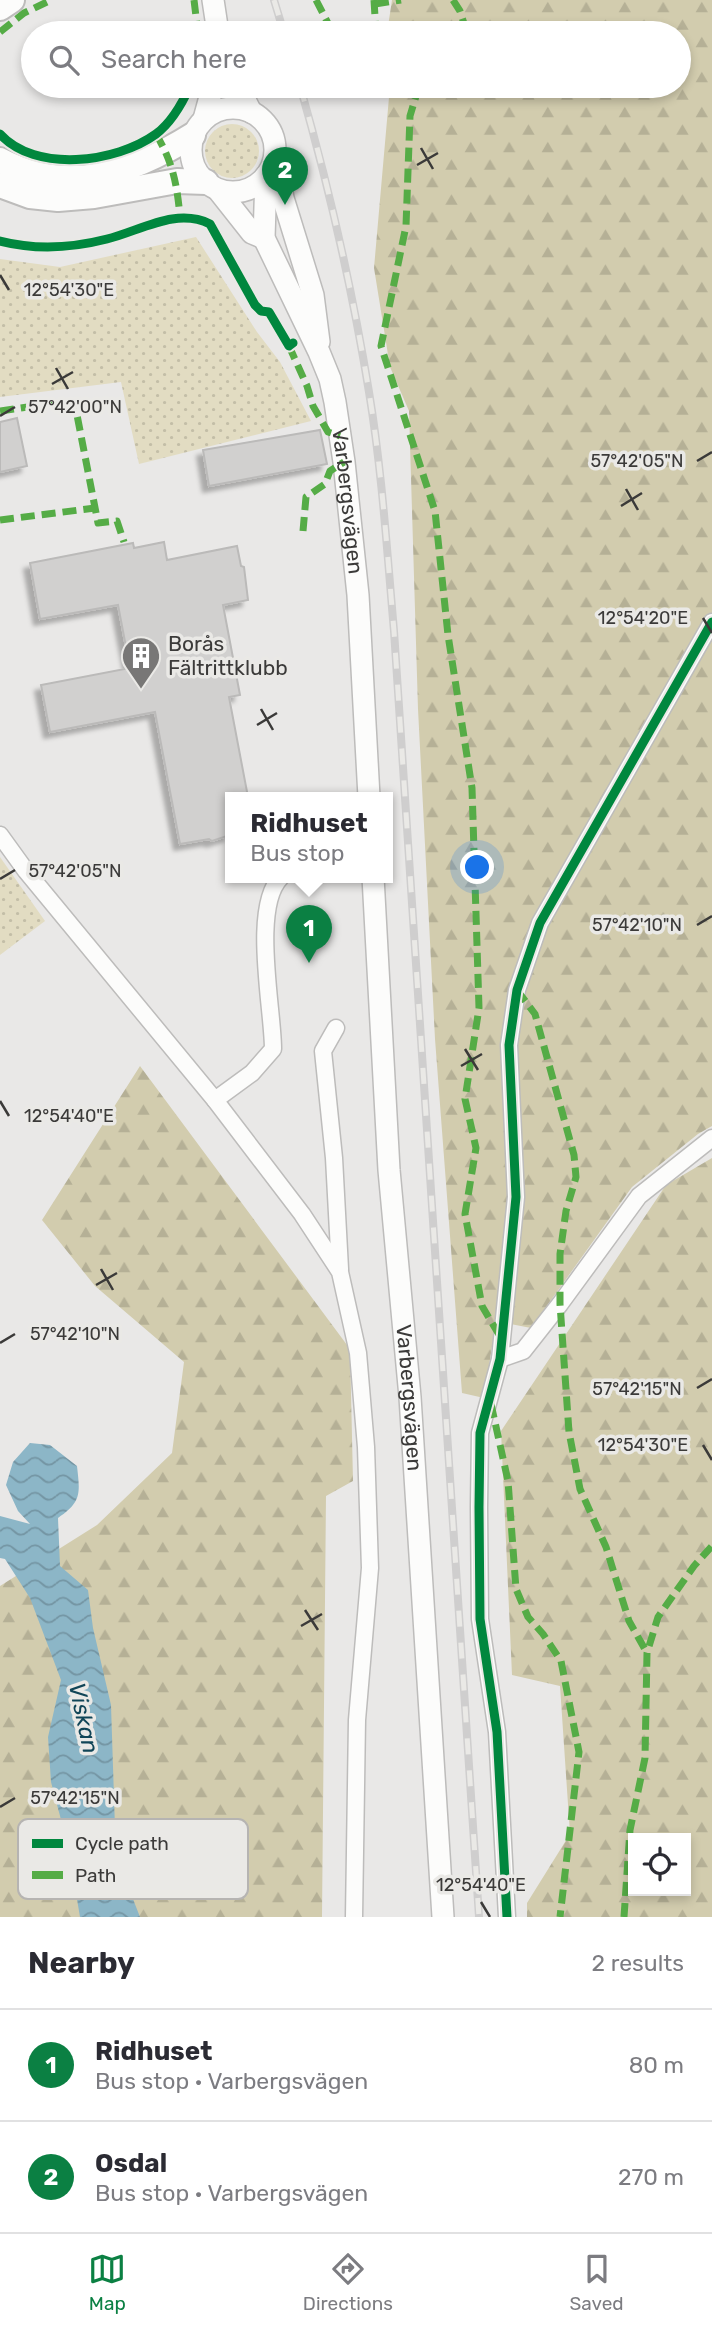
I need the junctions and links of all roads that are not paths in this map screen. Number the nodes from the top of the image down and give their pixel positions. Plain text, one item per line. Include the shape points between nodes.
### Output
1 (12, 0) edge
2 (213, 0) edge
3 (0, 8) edge
4 (216, 21) edge
5 (209, 98) edge
6 (244, 98) edge
7 (251, 112) junction
8 (199, 127) junction
9 (275, 155) junction
10 (0, 160) edge
11 (266, 176) junction
12 (0, 185) edge
13 (212, 186) junction
14 (265, 229) junction
15 (319, 352) junction
16 (712, 622) edge
17 (369, 792) edge
18 (0, 835) edge
19 (275, 883) edge
20 (373, 883) edge
21 (336, 1028) dead end
22 (215, 1100) junction
23 (712, 1138) edge
24 (340, 1272) junction
25 (500, 1359) junction
26 (354, 1917) edge
27 (443, 1917) edge
28 (507, 1917) edge

1 - 3 main road
2 - 4 main road
5 - 8 main road
6 - 7 main road
7 - 8 main road via 216,111
7 - 9 main road via 270,129
8 - 10 main road via 166,152 142,163 76,179 45,177
8 - 13 main road via 191,146 193,163
9 - 11 main road
9 - 15 main road via 283,198 313,295
11 - 13 main road via 244,191
11 - 14 main road
12 - 13 main road via 30,196 58,199 177,181
13 - 14 main road via 252,233
14 - 15 main road, Varbergsvägen
15 - 17 main road, Varbergsvägen via 330,379 344,463 358,595
16 - 25 street via 540,923 517,990 509,1045 516,1197
18 - 22 street
19 - 22 street via 265,971 273,1049 252,1073
20 - 27 main road, Varbergsvägen
21 - 24 street via 323,1051
22 - 24 street via 302,1213
23 - 25 street via 639,1195 523,1351
24 - 26 street via 358,1353 370,1568 357,1720
25 - 28 street via 481,1433 480,1619 497,1732

